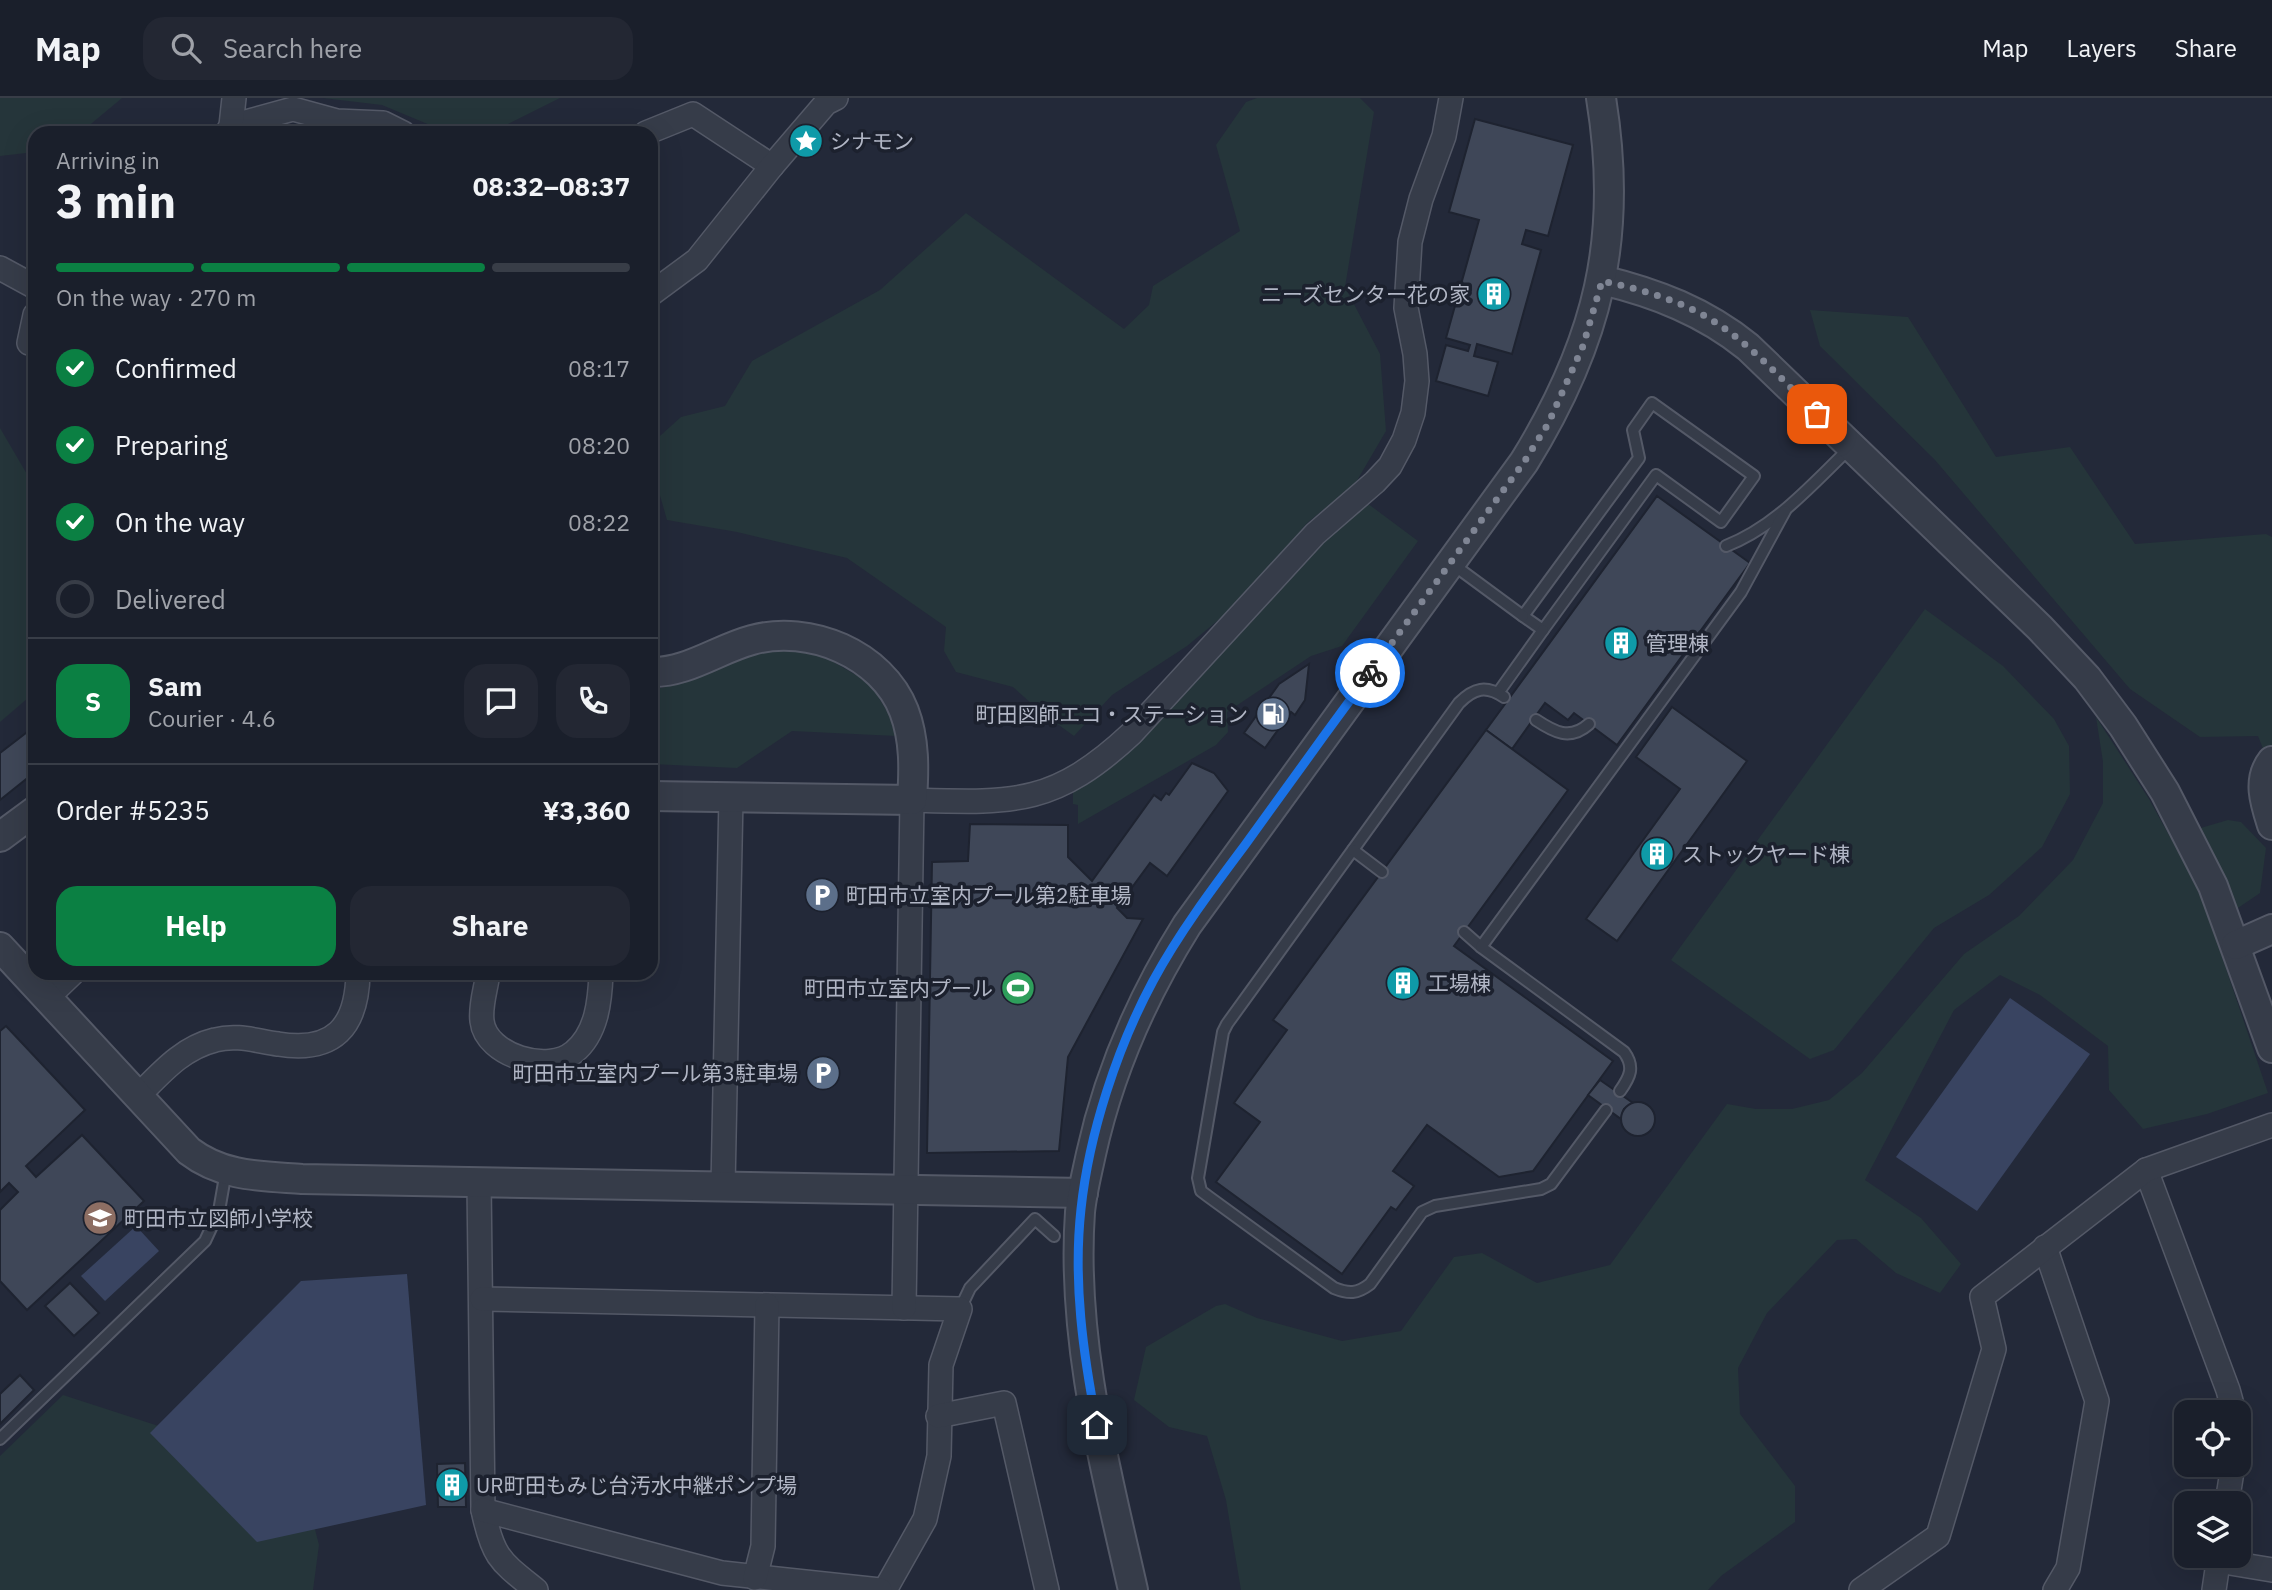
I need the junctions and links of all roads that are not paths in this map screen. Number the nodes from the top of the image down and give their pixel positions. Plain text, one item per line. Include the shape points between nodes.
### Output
1 (233, 98) edge
2 (836, 98) edge
3 (1451, 98) edge
4 (1601, 98) edge
5 (229, 126) edge
6 (239, 126) edge
7 (334, 126) edge
8 (348, 126) edge
9 (389, 126) edge
10 (658, 128) edge
11 (772, 166) junction
12 (0, 268) edge
13 (1602, 281) junction
14 (28, 283) edge
15 (658, 289) edge
16 (1851, 447) junction
17 (1785, 512) junction
18 (1726, 546) dead end
19 (1451, 563) junction
20 (1523, 616) junction
21 (1543, 630) junction
22 (658, 671) edge
23 (1536, 720) dead end
24 (1589, 724) dead end
25 (2272, 761) edge
26 (658, 796) edge
27 (731, 797) junction
28 (912, 800) junction
29 (28, 816) edge
30 (2272, 825) edge
31 (0, 837) edge
32 (1353, 850) junction
33 (1382, 872) dead end
34 (2272, 929) edge
35 (1464, 932) dead end
36 (2236, 945) junction
37 (0, 947) edge
38 (1480, 947) junction
39 (28, 977) edge
40 (30, 980) edge
41 (66, 980) edge
42 (358, 980) edge
43 (487, 980) edge
44 (600, 980) edge
45 (47, 998) junction
46 (2272, 1048) edge
47 (1620, 1091) dead end
48 (138, 1096) junction
49 (1606, 1110) dead end
50 (2272, 1125) edge
51 (2146, 1170) junction
52 (226, 1171) junction
53 (479, 1182) junction
54 (723, 1186) junction
55 (906, 1190) junction
56 (1083, 1193) junction
57 (1054, 1236) dead end
58 (2045, 1247) junction
59 (482, 1299) junction
60 (767, 1305) junction
61 (904, 1308) junction
62 (960, 1309) junction
63 (2231, 1400) edge
64 (938, 1416) junction
65 (0, 1439) edge
66 (483, 1510) junction
67 (2251, 1565) edge
68 (2217, 1568) edge
69 (2272, 1570) edge
70 (755, 1578) junction
71 (536, 1590) edge
72 (882, 1590) edge
73 (1046, 1590) edge
74 (1133, 1590) edge
75 (1861, 1590) edge
76 (2055, 1590) edge
77 (2214, 1590) edge

1 - 5 street
2 - 11 street via 826,103
3 - 28 street via 1444,136 1410,242 1406,308 1417,381 1413,413 1390,466 1315,534 1132,733 1082,774 1016,800
4 - 13 street via 1610,200
6 - 7 street via 293,109
8 - 9 street
10 - 11 street via 693,114
11 - 15 street via 697,260
12 - 14 street
13 - 16 street via 1656,296 1719,325 1748,347
13 - 19 street via 1583,346 1548,424
16 - 17 lane
16 - 36 street via 2087,678 2165,792 2213,886
17 - 18 lane via 1747,538
17 - 38 lane via 1741,592
19 - 20 lane
19 - 56 street via 1163,963 1137,1014 1108,1090
20 - 21 lane
20 - 21 lane via 1639,458 1633,430 1652,403 1754,475 1721,522 1656,475
21 - 32 lane via 1501,695 1480,688 1459,703
22 - 28 street via 679,669 753,640 782,636 813,638 842,647 868,664 903,709 912,743
23 - 24 lane via 1558,733 1570,734
25 - 30 street via 2262,785
26 - 27 street
27 - 28 street
27 - 54 street
28 - 55 street
29 - 31 street
32 - 33 lane
32 - 49 lane via 1223,1032 1198,1178 1201,1191 1334,1288 1359,1292 1370,1284 1422,1212 1551,1184
34 - 36 street
35 - 38 lane
36 - 46 street
37 - 39 street
38 - 47 lane via 1624,1052 1632,1071
40 - 45 street
41 - 45 street
42 - 48 street via 348,1024 323,1043 279,1045 231,1036 212,1040 172,1062
43 - 44 street via 482,1023 490,1039 503,1052 545,1063 572,1054 586,1040 597,1012
45 - 48 street
48 - 52 street via 189,1151
50 - 51 street
51 - 58 street
51 - 63 street
52 - 53 street via 302,1179
52 - 65 lane via 219,1211 205,1241
53 - 54 street
53 - 59 street
54 - 55 street
55 - 56 street
55 - 61 street
56 - 74 street via 1079,1258 1085,1356
57 - 62 lane via 1035,1219 970,1288
58 - 75 street via 1982,1297 1994,1349 1938,1536
58 - 76 street via 2097,1401 2073,1571
59 - 60 street
59 - 66 street
60 - 61 street
60 - 70 street via 763,1546
61 - 62 street
62 - 64 street via 941,1365
64 - 72 street via 939,1456 925,1519
64 - 73 street via 1004,1403
66 - 70 street
66 - 71 street via 492,1548
67 - 69 street
68 - 77 street
70 - 72 street

